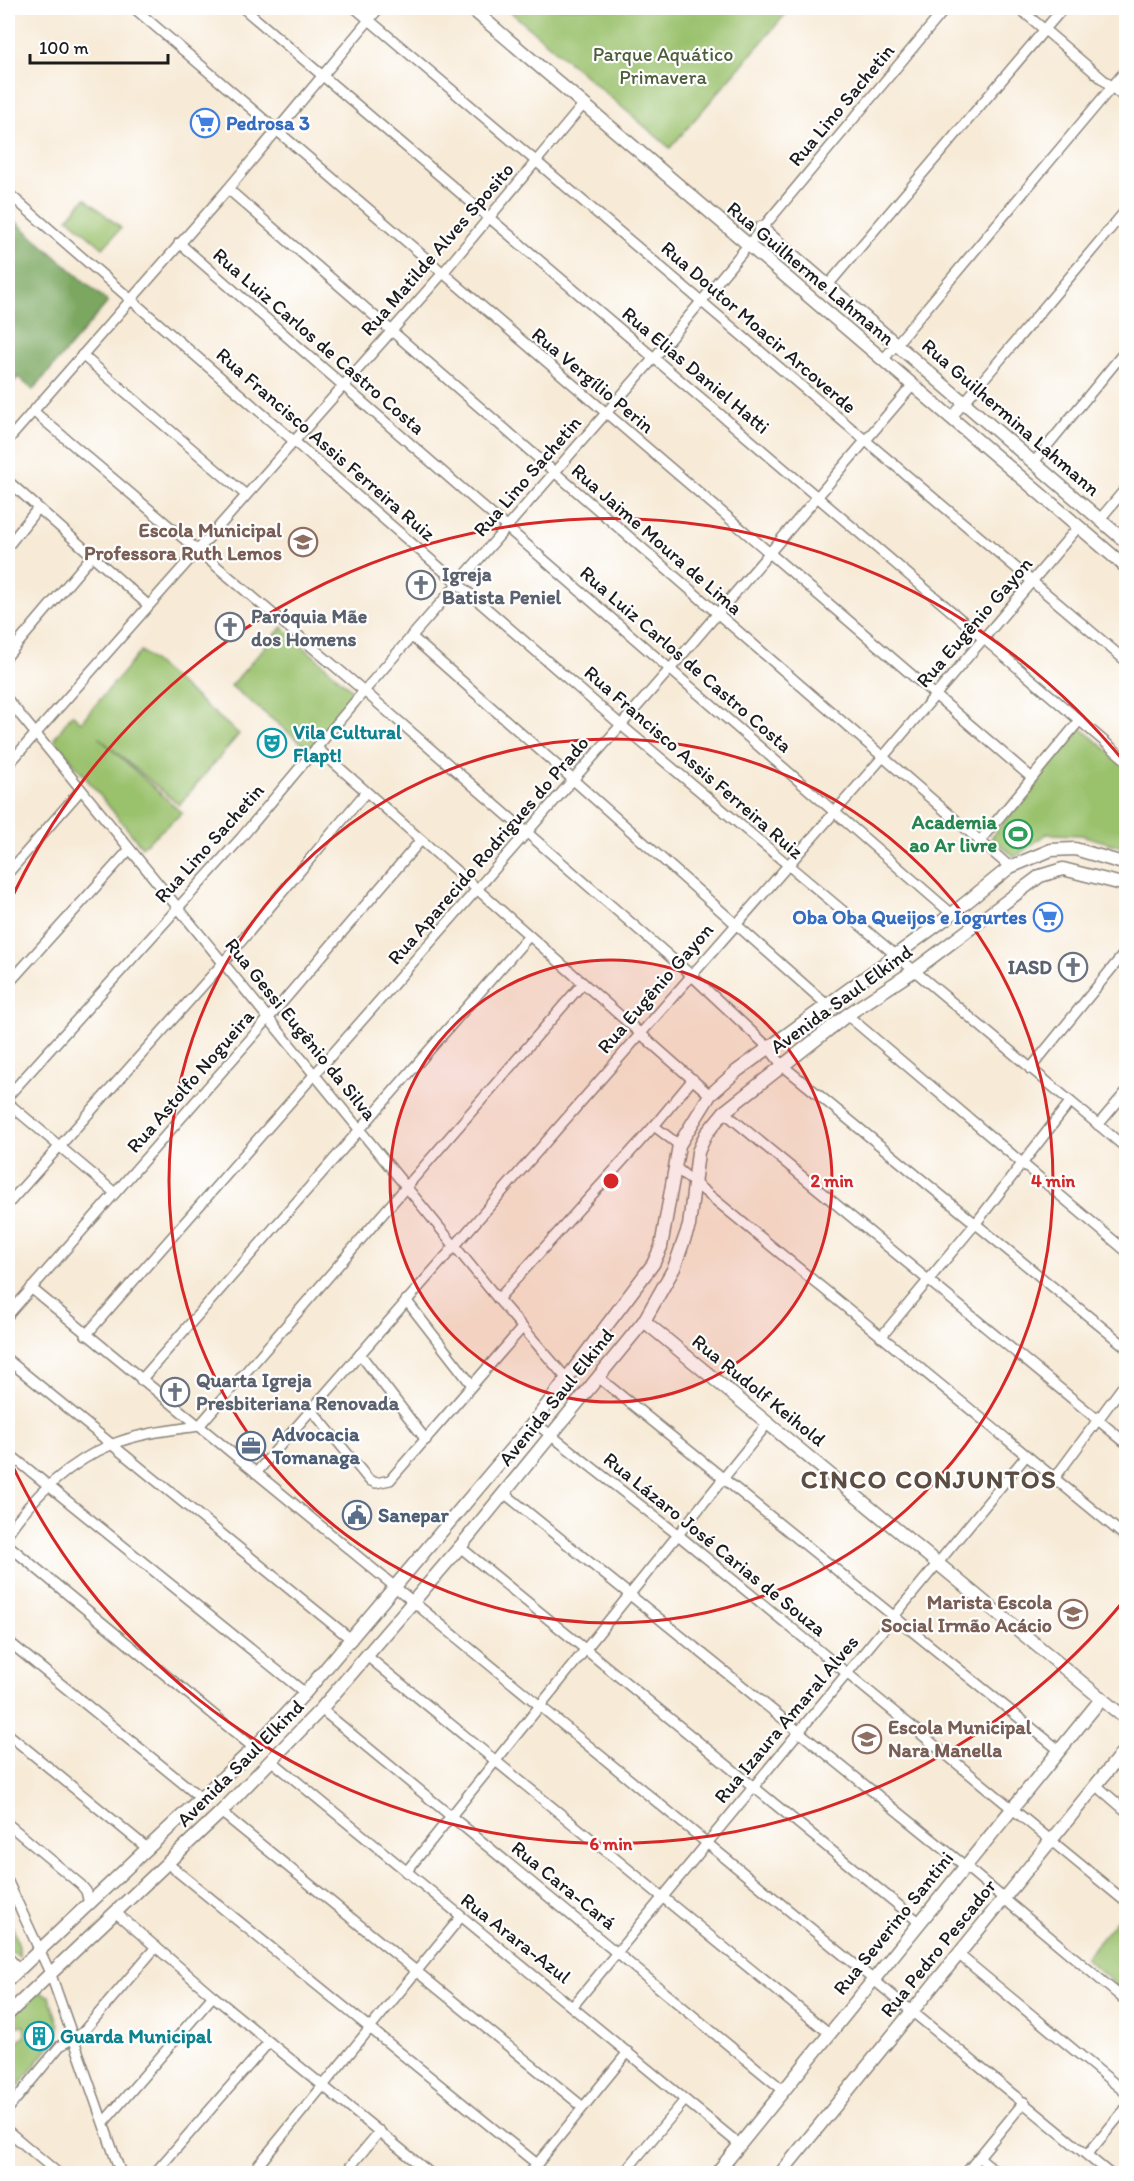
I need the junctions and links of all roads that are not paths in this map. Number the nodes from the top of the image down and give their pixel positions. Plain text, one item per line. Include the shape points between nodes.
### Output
1 (134, 8) edge
2 (243, 8) edge
3 (355, 8) edge
4 (379, 8) edge
5 (471, 8) edge
6 (946, 8) edge
7 (1019, 8) edge
8 (1063, 8) edge
9 (369, 19) junction
10 (1044, 29) junction
11 (1126, 70) edge
12 (322, 76) junction
13 (1112, 87) junction
14 (1126, 99) edge
15 (583, 105) junction
16 (278, 129) junction
17 (538, 160) junction
18 (228, 189) junction
19 (8, 193) edge
20 (1126, 210) edge
21 (489, 217) junction
22 (761, 228) junction
23 (179, 243) junction
24 (747, 245) junction
25 (442, 274) junction
26 (828, 285) junction
27 (130, 299) junction
28 (700, 301) junction
29 (390, 331) junction
30 (896, 343) junction
31 (1126, 350) edge
32 (82, 355) junction
33 (654, 358) junction
34 (883, 360) junction
35 (342, 384) junction
36 (913, 385) junction
37 (965, 402) junction
38 (33, 411) junction
39 (605, 414) junction
40 (951, 418) junction
41 (8, 440) edge
42 (294, 440) junction
43 (865, 442) junction
44 (1034, 462) junction
45 (554, 474) junction
46 (8, 481) edge
47 (1126, 488) edge
48 (246, 495) junction
49 (818, 497) junction
50 (38, 508) junction
51 (1100, 519) junction
52 (1079, 526) junction
53 (507, 528) junction
54 (1126, 542) edge
55 (8, 546) edge
56 (197, 549) junction
57 (770, 552) junction
58 (92, 556) junction
59 (1126, 567) edge
60 (1034, 582) junction
61 (459, 583) junction
62 (148, 605) junction
63 (717, 614) junction
64 (411, 636) junction
65 (984, 640) junction
66 (8, 655) edge
67 (1126, 661) edge
68 (671, 668) junction
69 (364, 691) junction
70 (936, 694) junction
71 (8, 700) edge
72 (1080, 720) junction
73 (621, 725) junction
74 (35, 734) junction
75 (317, 748) junction
76 (882, 758) junction
77 (1126, 760) edge
78 (8, 765) edge
79 (1032, 778) junction
80 (573, 779) junction
81 (80, 791) junction
82 (366, 792) junction
83 (833, 811) junction
84 (526, 834) junction
85 (421, 840) junction
86 (979, 842) junction
87 (129, 850) junction
88 (1097, 855) junction
89 (1126, 864) edge
90 (786, 865) junction
91 (1010, 867) junction
92 (8, 873) edge
93 (1092, 877) junction
94 (1126, 885) edge
95 (477, 890) junction
96 (178, 906) junction
97 (952, 914) junction
98 (735, 924) junction
99 (530, 936) junction
100 (1126, 951) edge
101 (896, 956) junction
102 (223, 963) junction
103 (1123, 963) edge
104 (915, 970) junction
105 (691, 975) junction
106 (583, 983) junction
107 (8, 984) edge
108 (825, 1004) junction
109 (848, 1015) junction
110 (268, 1019) junction
111 (641, 1033) junction
112 (768, 1047) junction
113 (782, 1065) junction
114 (1030, 1069) junction
115 (315, 1076) junction
116 (693, 1079) junction
117 (1126, 1092) edge
118 (710, 1095) junction
119 (8, 1096) edge
120 (8, 1102) edge
121 (1070, 1102) junction
122 (723, 1112) junction
123 (1098, 1125) junction
124 (654, 1126) junction
125 (361, 1131) junction
126 (679, 1145) junction
127 (58, 1146) junction
128 (1126, 1148) edge
129 (1023, 1163) junction
130 (675, 1167) junction
131 (693, 1182) junction
132 (406, 1186) junction
133 (115, 1193) junction
134 (8, 1204) edge
135 (976, 1223) junction
136 (454, 1244) junction
137 (1126, 1251) edge
138 (928, 1281) junction
139 (31, 1288) junction
140 (498, 1299) junction
141 (406, 1300) junction
142 (8, 1315) edge
143 (644, 1321) junction
144 (522, 1328) junction
145 (86, 1335) junction
146 (881, 1337) junction
147 (1126, 1347) edge
148 (360, 1354) junction
149 (8, 1360) edge
150 (598, 1377) junction
151 (567, 1379) junction
152 (141, 1380) junction
153 (1126, 1382) edge
154 (472, 1385) junction
155 (311, 1409) junction
156 (1098, 1420) junction
157 (534, 1422) junction
158 (768, 1423) junction
159 (199, 1426) junction
160 (550, 1433) junction
161 (426, 1440) junction
162 (1126, 1443) edge
163 (113, 1444) junction
164 (8, 1453) edge
165 (1026, 1456) junction
166 (256, 1473) junction
167 (723, 1478) junction
168 (1054, 1479) junction
169 (48, 1487) junction
170 (504, 1493) junction
171 (8, 1533) edge
172 (677, 1534) junction
173 (1126, 1537) edge
174 (8, 1545) edge
175 (460, 1547) junction
176 (938, 1562) junction
177 (397, 1587) junction
178 (628, 1593) junction
179 (414, 1601) junction
180 (894, 1616) junction
181 (352, 1640) junction
182 (8, 1641) edge
183 (586, 1648) junction
184 (368, 1656) junction
185 (846, 1675) junction
186 (305, 1693) junction
187 (1102, 1698) junction
188 (540, 1704) junction
189 (321, 1709) junction
190 (1126, 1719) edge
191 (799, 1731) junction
192 (8, 1734) edge
193 (254, 1748) junction
194 (1126, 1748) edge
195 (1059, 1750) junction
196 (496, 1760) junction
197 (272, 1761) junction
198 (1096, 1785) junction
199 (754, 1786) junction
200 (201, 1798) junction
201 (1011, 1809) junction
202 (1126, 1811) edge
203 (220, 1812) junction
204 (451, 1816) junction
205 (8, 1825) edge
206 (1050, 1840) junction
207 (707, 1842) junction
208 (147, 1848) junction
209 (166, 1863) junction
210 (965, 1866) junction
211 (406, 1872) junction
212 (8, 1882) edge
213 (662, 1895) junction
214 (1004, 1897) junction
215 (1126, 1902) edge
216 (89, 1904) junction
217 (115, 1912) junction
218 (460, 1918) junction
219 (919, 1922) junction
220 (156, 1947) junction
221 (40, 1950) junction
222 (616, 1951) junction
223 (958, 1954) junction
224 (8, 1957) edge
225 (19, 1969) junction
226 (415, 1972) junction
227 (51, 1975) junction
228 (873, 1978) junction
229 (8, 1980) edge
230 (213, 1996) junction
231 (1126, 2001) edge
232 (573, 2006) junction
233 (913, 2010) junction
234 (8, 2014) edge
235 (369, 2029) junction
236 (829, 2033) junction
237 (72, 2038) junction
238 (269, 2042) junction
239 (628, 2052) junction
240 (324, 2086) junction
241 (783, 2090) junction
242 (1126, 2093) edge
243 (685, 2100) junction
244 (1023, 2102) junction
245 (583, 2106) junction
246 (1126, 2108) edge
247 (8, 2109) edge
248 (104, 2122) junction
249 (8, 2131) edge
250 (380, 2131) junction
251 (739, 2144) junction
252 (1087, 2155) junction
253 (979, 2157) junction
254 (537, 2164) junction
255 (59, 2174) edge
256 (121, 2174) edge
257 (154, 2174) edge
258 (251, 2174) edge
259 (344, 2174) edge
260 (431, 2174) edge
261 (529, 2174) edge
262 (623, 2174) edge
263 (716, 2174) edge
264 (780, 2174) edge
265 (965, 2174) edge
266 (999, 2174) edge
267 (1110, 2174) edge

1 - 16 street, Rua Vergílio Perin
2 - 12 street, Rua Elias Daniel Hatti
3 - 9 street, Rua Doutor Moacir Arcoverde
4 - 9 street
5 - 15 main road, Rua Guilherme Lahmann
6 - 22 street, Rua Lino Sachetin
7 - 10 street
8 - 10 street
9 - 12 street
9 - 17 street, Rua Doutor Moacir Arcoverde
10 - 13 street
10 - 26 street
11 - 13 street
12 - 16 street
12 - 21 street, Rua Elias Daniel Hatti
13 - 14 street
13 - 30 street
15 - 17 street, Rua Matilde Alves Sposito
15 - 24 main road, Rua Guilherme Lahmann
16 - 18 street
16 - 25 street, Rua Vergílio Perin
17 - 21 street, Rua Matilde Alves Sposito
17 - 28 street, Rua Doutor Moacir Arcoverde
18 - 23 street
18 - 29 street, Rua Jaime Moura de Lima
19 - 27 street, Rua Francisco Assis Ferreira Ruiz
20 - 37 street
21 - 25 street, Rua Matilde Alves Sposito
21 - 33 street, Rua Elias Daniel Hatti
22 - 24 street, Rua Lino Sachetin
22 - 26 main road, Rua Guilhermina Lahmann
23 - 27 street
23 - 35 street, Rua Luiz Carlos de Castro Costa
24 - 28 street, Rua Lino Sachetin
24 - 34 main road, Rua Guilherme Lahmann
25 - 29 street, Rua Matilde Alves Sposito
25 - 39 street, Rua Vergílio Perin
26 - 30 main road, Rua Guilhermina Lahmann
27 - 32 street
27 - 42 street, Rua Francisco Assis Ferreira Ruiz
28 - 33 street, Rua Lino Sachetin
28 - 43 street, Rua Doutor Moacir Arcoverde
29 - 35 street, Rua Matilde Alves Sposito
29 - 45 street, Rua Jaime Moura de Lima
30 - 34 street
30 - 37 main road, Rua Guilhermina Lahmann
31 - 44 street
32 - 38 street
32 - 48 street
33 - 39 street, Rua Lino Sachetin
33 - 49 street, Rua Elias Daniel Hatti
34 - 36 main road, Rua Guilherme Lahmann
35 - 42 street, Rua Matilde Alves Sposito
35 - 53 street, Rua Luiz Carlos de Castro Costa
36 - 40 main road, Rua Guilherme Lahmann
36 - 43 street, Rua Aparecido Rodrigues do Prado
37 - 40 street
37 - 44 main road, Rua Guilhermina Lahmann
38 - 41 street
38 - 56 street
39 - 45 street, Rua Lino Sachetin
39 - 57 street, Rua Vergílio Perin
40 - 52 main road, Rua Guilherme Lahmann
42 - 48 street, Rua Matilde Alves Sposito
42 - 61 street, Rua Francisco Assis Ferreira Ruiz
43 - 49 street, Rua Aparecido Rodrigues do Prado
43 - 60 street, Rua Doutor Moacir Arcoverde
44 - 51 main road, Rua Guilhermina Lahmann
45 - 53 street, Rua Lino Sachetin
45 - 63 street, Rua Jaime Moura de Lima
46 - 50 street
47 - 51 street
48 - 56 street, Rua Matilde Alves Sposito
49 - 57 street, Rua Aparecido Rodrigues do Prado
49 - 65 street, Rua Elias Daniel Hatti
50 - 55 street
50 - 58 street
51 - 54 main road, Rua Guilhermina Lahmann
52 - 59 main road, Rua Guilherme Lahmann
52 - 60 street, Rua Eugênio Gayon
53 - 61 street, Rua Lino Sachetin
53 - 68 street, Rua Luiz Carlos de Castro Costa
56 - 62 street, Rua Matilde Alves Sposito
56 - 69 street
57 - 63 street, Rua Aparecido Rodrigues do Prado
57 - 70 street, Rua Vergílio Perin
58 - 62 street
58 - 66 street
60 - 65 street, Rua Eugênio Gayon
60 - 67 street, Rua Doutor Moacir Arcoverde
61 - 64 street, Rua Lino Sachetin
61 - 73 street, Rua Francisco Assis Ferreira Ruiz
62 - 74 street, Rua Matilde Alves Sposito
63 - 68 street, Rua Aparecido Rodrigues do Prado
63 - 76 street, Rua Jaime Moura de Lima
64 - 69 street, Rua Lino Sachetin
64 - 80 street
65 - 70 street, Rua Eugênio Gayon
65 - 72 street, Rua Elias Daniel Hatti
68 - 73 street, Rua Aparecido Rodrigues do Prado
68 - 83 street, Rua Luiz Carlos de Castro Costa
69 - 75 street, Rua Lino Sachetin
69 - 84 street
70 - 76 street, Rua Eugênio Gayon
70 - 79 street, Rua Vergílio Perin
71 - 74 street, Rua Gessi Eugênio da Silva
72 - 77 street, Rua Elias Daniel Hatti
72 - 79 street
73 - 80 street, Rua Aparecido Rodrigues do Prado
73 - 90 street, Rua Francisco Assis Ferreira Ruiz
74 - 78 street, Rua Matilde Alves Sposito
74 - 81 street, Rua Gessi Eugênio da Silva
75 - 82 street
75 - 96 street, Rua Lino Sachetin
76 - 83 street, Rua Eugênio Gayon
76 - 86 street, Rua Jaime Moura de Lima
79 - 86 street
80 - 84 street, Rua Aparecido Rodrigues do Prado
80 - 98 street
81 - 87 street, Rua Gessi Eugênio da Silva
81 - 92 street
82 - 85 street
82 - 102 street
83 - 90 street, Rua Eugênio Gayon
83 - 97 street, Rua Luiz Carlos de Castro Costa
84 - 95 street, Rua Aparecido Rodrigues do Prado
84 - 105 street
85 - 95 street
85 - 110 street, Rua Astolfo Nogueira
86 - 91 street, Rua Jaime Moura de Lima
87 - 96 street, Rua Gessi Eugênio da Silva
87 - 107 street
88 - 89 main road, Avenida Saul Elkind
88 - 91 main road, Avenida Saul Elkind via 1075,849 1051,850
88 - 93 main road
90 - 98 street, Rua Eugênio Gayon
90 - 101 street, Rua Francisco Assis Ferreira Ruiz
91 - 97 main road, Avenida Saul Elkind
93 - 94 main road, Avenida Saul Elkind
93 - 104 main road, Avenida Saul Elkind via 1062,869 1040,876
95 - 99 street
95 - 115 street, Rua Aparecido Rodrigues do Prado
96 - 102 street, Rua Gessi Eugênio da Silva
96 - 119 street, Rua Lino Sachetin
97 - 101 main road, Avenida Saul Elkind
98 - 105 street, Rua Eugênio Gayon
98 - 108 street
99 - 106 street
99 - 125 street
100 - 103 street
101 - 104 street, Rua Francisco Assis Ferreira Ruiz
101 - 108 main road, Avenida Saul Elkind
102 - 110 street, Rua Gessi Eugênio da Silva
102 - 127 street
103 - 114 street
104 - 109 main road, Avenida Saul Elkind
104 - 114 street, Rua Francisco Assis Ferreira Ruiz
105 - 111 street, Rua Eugênio Gayon
105 - 112 street
106 - 111 street
106 - 132 street
108 - 112 main road, Avenida Saul Elkind
109 - 113 main road, Avenida Saul Elkind
109 - 129 street
110 - 115 street, Rua Gessi Eugênio da Silva
110 - 133 street, Rua Astolfo Nogueira
111 - 116 street
111 - 136 street, Rua Eugênio Gayon
112 - 113 street
112 - 118 main road, Avenida Saul Elkind
113 - 122 main road, Avenida Saul Elkind
113 - 135 street
114 - 121 street, Rua Francisco Assis Ferreira Ruiz
115 - 125 street, Rua Gessi Eugênio da Silva
115 - 145 street, Rua Aparecido Rodrigues do Prado
116 - 118 street
116 - 124 street
117 - 123 street
118 - 126 main road, Avenida Saul Elkind
120 - 127 street
121 - 123 street, Rua Francisco Assis Ferreira Ruiz
121 - 129 street
122 - 131 main road, Avenida Saul Elkind via 698,1152
122 - 138 street
123 - 128 street, Rua Francisco Assis Ferreira Ruiz
124 - 126 street
124 - 140 street
125 - 132 street, Rua Gessi Eugênio da Silva
125 - 152 street
126 - 130 main road, Avenida Saul Elkind
127 - 133 street
127 - 134 street
129 - 135 street
129 - 137 street
130 - 131 street
130 - 151 main road, Avenida Saul Elkind via 661,1248 653,1264
131 - 143 main road, Avenida Saul Elkind via 689,1227 675,1268
131 - 146 street
132 - 136 street, Rua Gessi Eugênio da Silva
132 - 159 street
133 - 139 street, Rua Astolfo Nogueira
135 - 138 street
135 - 147 street
136 - 140 street, Rua Gessi Eugênio da Silva
136 - 141 street, Rua Eugênio Gayon
138 - 146 street
138 - 156 street
139 - 142 street, Rua Astolfo Nogueira
139 - 145 street
140 - 144 street, Rua Gessi Eugênio da Silva
141 - 148 street, Rua Eugênio Gayon
141 - 154 street
143 - 150 main road, Avenida Saul Elkind
143 - 158 main road, Rua Rudolf Keihold
144 - 151 street, Rua Gessi Eugênio da Silva
144 - 154 street
145 - 152 street
146 - 165 street
148 - 155 street, Rua Eugênio Gayon
148 - 161 street
149 - 163 street
150 - 160 main road, Avenida Saul Elkind
150 - 167 street
151 - 157 main road, Avenida Saul Elkind
152 - 159 street
153 - 156 street
154 - 161 street
155 - 161 street via 375,1483 390,1480
155 - 166 street, Rua Eugênio Gayon
156 - 162 street
156 - 168 street
157 - 160 street, Rua Lázaro José Carias de Souza
157 - 177 main road, Avenida Saul Elkind
158 - 167 street
158 - 176 main road, Rua Rudolf Keihold
159 - 163 street
159 - 166 street
160 - 170 main road, Avenida Saul Elkind
160 - 172 street, Rua Lázaro José Carias de Souza
163 - 169 street via 79,1461
163 - 181 street
164 - 169 street
165 - 168 street
165 - 176 street, Rua Izaura Amaral Alves
166 - 177 street
167 - 172 street
167 - 180 street
168 - 173 street
169 - 171 street
169 - 186 street
170 - 175 main road, Avenida Saul Elkind
170 - 178 street
172 - 178 street
172 - 185 street, Rua Lázaro José Carias de Souza
174 - 193 street
175 - 179 main road, Avenida Saul Elkind
175 - 183 street
176 - 180 street, Rua Izaura Amaral Alves
176 - 187 main road, Rua Rudolf Keihold
177 - 179 street
177 - 181 main road, Avenida Saul Elkind
178 - 183 street
178 - 191 street
179 - 184 main road, Avenida Saul Elkind
179 - 188 street
180 - 185 street, Rua Izaura Amaral Alves
180 - 195 street
181 - 186 main road, Avenida Saul Elkind
182 - 200 street
183 - 188 street
183 - 199 street
184 - 189 main road, Avenida Saul Elkind
184 - 196 street
185 - 191 street, Rua Izaura Amaral Alves
185 - 201 street, Rua Lázaro José Carias de Souza
186 - 193 main road, Avenida Saul Elkind
187 - 190 main road, Rua Rudolf Keihold
187 - 195 main road, Rua Severino Santini
188 - 196 street
188 - 207 street
189 - 197 main road, Avenida Saul Elkind
189 - 204 street, Rua Cara-Cará
191 - 199 street, Rua Izaura Amaral Alves
191 - 210 street
192 - 208 street
193 - 200 main road, Avenida Saul Elkind
194 - 198 main road, Rua Pedro Pescador
195 - 201 main road, Rua Severino Santini
196 - 204 street
196 - 213 street
197 - 203 main road, Avenida Saul Elkind
197 - 211 street, Rua Arara-Azul
198 - 202 street
198 - 206 main road, Rua Pedro Pescador
199 - 207 street, Rua Izaura Amaral Alves
199 - 219 street
200 - 208 main road, Avenida Saul Elkind
201 - 206 street, Rua Lázaro José Carias de Souza
201 - 210 main road, Rua Severino Santini
203 - 209 main road, Avenida Saul Elkind
203 - 226 street
204 - 211 street
204 - 222 street, Rua Cara-Cará
205 - 216 street via 81,1885
206 - 214 main road, Rua Pedro Pescador
206 - 215 street
207 - 213 street, Rua Izaura Amaral Alves
207 - 228 street
208 - 216 main road, Avenida Saul Elkind
209 - 217 main road, Avenida Saul Elkind
209 - 235 street
210 - 214 street
210 - 219 main road, Rua Severino Santini
211 - 218 street, Rua Arara-Azul
212 - 221 street
213 - 222 street, Rua Izaura Amaral Alves
213 - 236 street
214 - 223 main road, Rua Pedro Pescador
214 - 231 street
216 - 221 main road, Avenida Saul Elkind
217 - 220 street
217 - 227 main road, Avenida Saul Elkind
218 - 226 street
218 - 232 street, Rua Arara-Azul
219 - 228 main road, Rua Severino Santini
220 - 230 street
220 - 237 street via 82,2033
221 - 225 main road, Avenida Saul Elkind
221 - 227 street
222 - 232 street, Rua Izaura Amaral Alves
222 - 241 street, Rua Cara-Cará
223 - 233 main road, Rua Pedro Pescador
223 - 242 street
224 - 225 street
225 - 229 main road, Avenida Saul Elkind
226 - 235 street
226 - 245 street
227 - 234 main road, Avenida Saul Elkind
227 - 237 street
228 - 233 street
228 - 236 main road, Rua Severino Santini
230 - 238 street
230 - 248 street
232 - 239 street, Rua Arara-Azul
233 - 244 street
233 - 264 main road, Rua Pedro Pescador
235 - 240 street
235 - 254 street
236 - 241 main road, Rua Severino Santini
237 - 247 street via 60,2046
237 - 248 street
238 - 240 street
238 - 257 street
239 - 243 street, Rua Arara-Azul
239 - 245 street
240 - 250 street
240 - 258 street
241 - 251 main road, Rua Severino Santini
243 - 251 street, Rua Arara-Azul
243 - 262 street
244 - 252 street
244 - 253 street
245 - 254 street
246 - 252 street
248 - 256 street
249 - 255 street
250 - 259 street
250 - 260 street
251 - 263 main road, Rua Severino Santini
252 - 267 street
253 - 265 street
253 - 266 street
254 - 261 street

